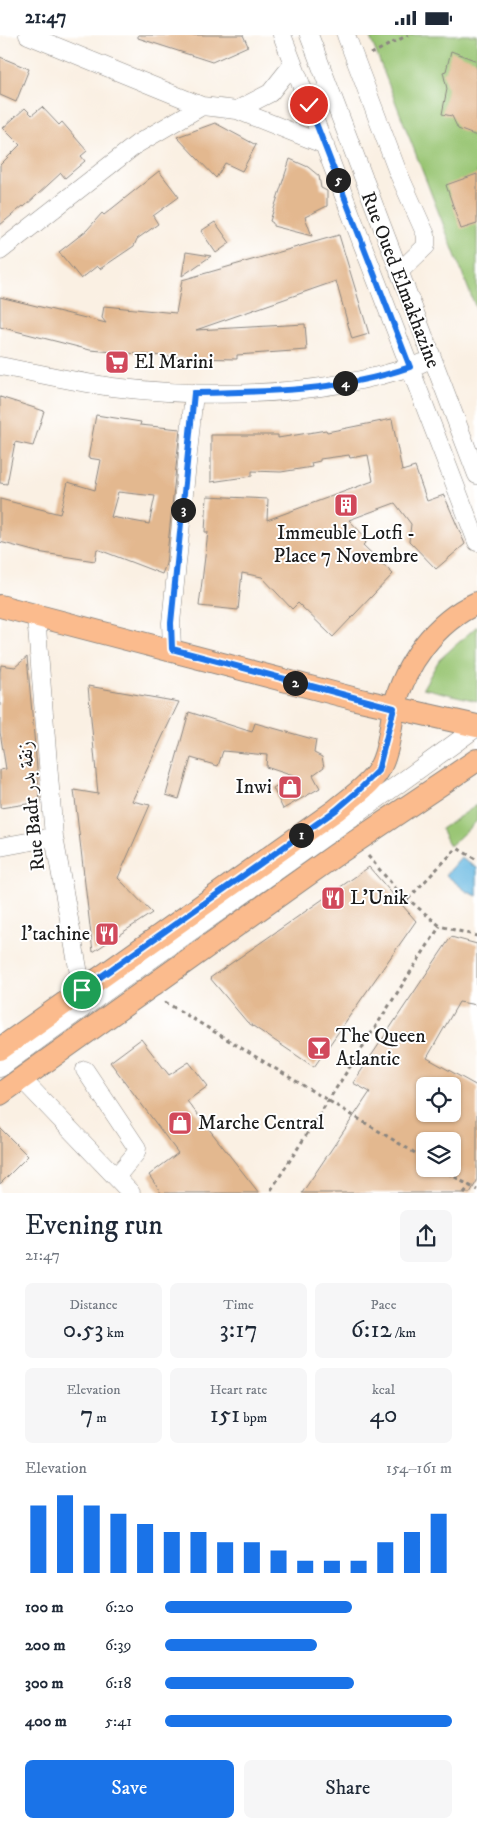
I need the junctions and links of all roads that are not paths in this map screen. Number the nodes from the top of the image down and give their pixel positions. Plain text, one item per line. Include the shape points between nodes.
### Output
1 (28, 35) edge
2 (282, 35) edge
3 (309, 35) edge
4 (346, 35) edge
5 (294, 64) junction
6 (202, 106) junction
7 (237, 110) junction
8 (324, 145) junction
9 (0, 251) edge
10 (400, 272) junction
11 (432, 359) junction
12 (0, 365) edge
13 (410, 367) junction
14 (194, 393) junction
15 (477, 475) edge
16 (477, 542) edge
17 (477, 603) edge
18 (0, 606) edge
19 (36, 615) junction
20 (172, 649) junction
21 (394, 708) junction
22 (477, 727) edge
23 (477, 760) edge
24 (54, 837) junction
25 (0, 847) edge
26 (82, 990) junction
27 (0, 1049) edge
28 (0, 1068) edge
29 (85, 1070) dead end
30 (22, 1079) junction
31 (0, 1094) edge
32 (116, 1177) junction
33 (130, 1193) edge

1 - 6 street
2 - 5 street, Rue Oued Elmakhazine
3 - 10 street, Rue Oued Elmakhazine
4 - 10 street via 397,171 426,235 426,246
5 - 7 street via 270,93
5 - 8 street, Rue Oued Elmakhazine
6 - 7 street
6 - 9 street via 137,144
7 - 8 street
8 - 13 street, Rue Oued Elmakhazine
10 - 11 street, Rue Oued Elmakhazine
11 - 13 street
11 - 15 street, Rue Oued Elmakhazine
12 - 14 street via 112,387
13 - 14 street via 386,375 318,387
13 - 16 street, Rue Oued Elmakhazine
14 - 20 street via 171,623
17 - 21 main road via 445,623 430,638 404,680
18 - 19 main road
19 - 20 main road
19 - 24 street, Rue Badr زنقة بدر
20 - 21 main road
21 - 22 main road
21 - 26 main road via 378,771 357,792
22 - 28 street via 350,821
23 - 30 main road via 334,856
24 - 25 street
24 - 26 street, Rue Badr زنقة بدر
26 - 27 main road
29 - 32 street via 137,1148
30 - 31 main road
30 - 32 street
32 - 33 street

